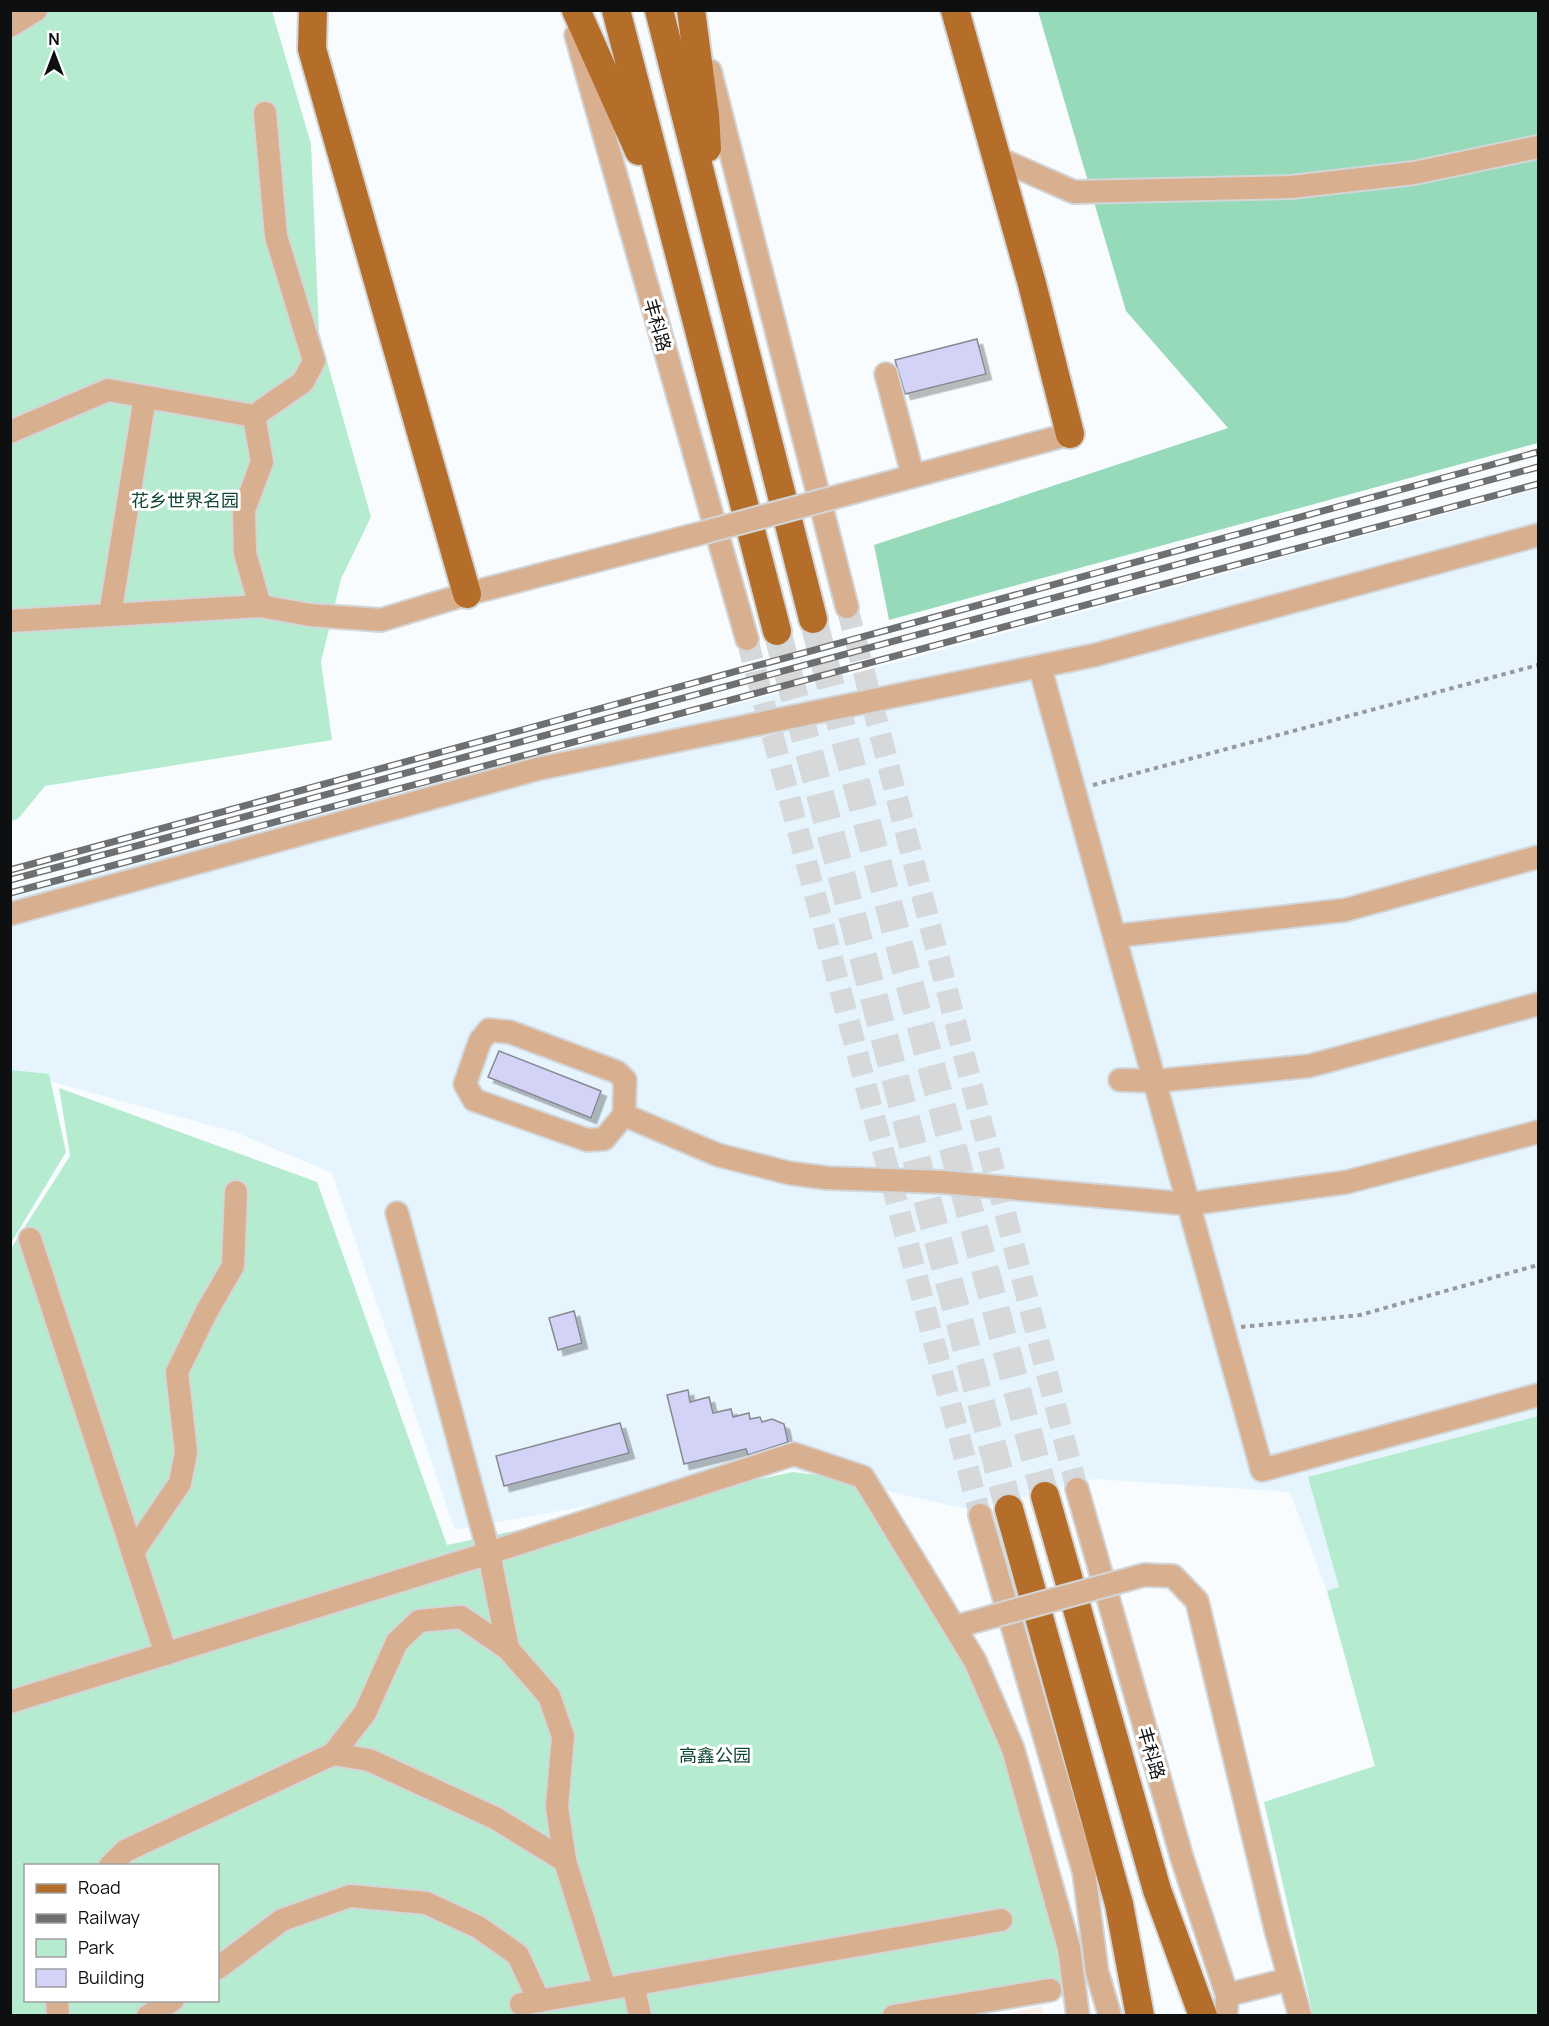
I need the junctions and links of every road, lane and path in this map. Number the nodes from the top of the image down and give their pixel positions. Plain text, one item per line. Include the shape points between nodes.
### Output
1 (36, 10) edge
2 (313, 10) edge
3 (320, 10) edge
4 (570, 10) edge
5 (576, 10) edge
6 (616, 10) edge
7 (659, 10) edge
8 (693, 10) edge
9 (955, 10) edge
10 (10, 26) edge
11 (312, 49) junction
12 (265, 113) dead end
13 (1539, 147) edge
14 (997, 158) junction
15 (712, 222) junction
16 (673, 225) junction
17 (886, 374) dead end
18 (146, 397) junction
19 (254, 416) junction
20 (10, 432) edge
21 (1070, 434) joint
22 (913, 476) junction
23 (1539, 535) edge
24 (467, 594) junction
25 (260, 606) junction
26 (848, 607) tunnel mouth
27 (110, 615) junction
28 (813, 619) tunnel mouth
29 (10, 621) edge
30 (777, 631) tunnel mouth
31 (747, 639) tunnel mouth
32 (1539, 665) edge
33 (1040, 667) junction
34 (1074, 790) junction
35 (1539, 857) edge
36 (10, 914) edge
37 (1115, 936) junction
38 (1539, 1004) edge
39 (1120, 1080) dead end
40 (1155, 1081) junction
41 (624, 1115) junction
42 (1539, 1132) edge
43 (236, 1192) dead end
44 (1189, 1204) junction
45 (397, 1213) dead end
46 (30, 1239) dead end
47 (1539, 1265) edge
48 (1223, 1329) junction
49 (1539, 1395) edge
50 (1077, 1489) tunnel mouth
51 (1045, 1496) tunnel mouth
52 (1010, 1509) tunnel mouth
53 (980, 1515) tunnel mouth
54 (133, 1552) junction
55 (489, 1554) junction
56 (955, 1627) junction
57 (508, 1649) junction
58 (166, 1654) junction
59 (10, 1702) edge
60 (333, 1754) junction
61 (564, 1861) junction
62 (112, 1864) edge
63 (1001, 1920) dead end
64 (219, 1967) edge
65 (1290, 1979) junction
66 (633, 1984) junction
67 (605, 1989) junction
68 (1050, 1990) dead end
69 (171, 2002) edge
70 (1226, 2005) edge
71 (148, 2016) edge
72 (640, 2016) edge
73 (894, 2016) edge
74 (1078, 2016) edge
75 (1110, 2016) edge
76 (1140, 2016) edge
77 (1203, 2016) edge
78 (1300, 2016) edge

1 - 10 street
2 - 11 main road
3 - 11 main road
4 - 31 street, 丰科路
5 - 16 main road
6 - 16 main road
7 - 15 main road
8 - 15 main road
8 - 26 street
9 - 14 main road
11 - 24 main road
12 - 19 street via 276,236 314,361 303,382
13 - 14 street via 1414,173 1292,187 1074,192
14 - 21 main road
15 - 28 main road
16 - 30 main road
17 - 22 street
18 - 19 street
18 - 20 street via 108,390
18 - 27 street
19 - 25 street via 262,462 244,510 245,553
21 - 22 street
22 - 24 street, bridge
23 - 33 street
24 - 25 street via 381,620 310,615
25 - 27 street
27 - 29 street
32 - 34 path
33 - 34 street
33 - 36 street via 537,769
34 - 37 street
35 - 37 street via 1345,910
37 - 40 street
38 - 40 street via 1309,1066
39 - 40 street
40 - 44 street
41 - 41 street via 604,1139 587,1140 474,1100 465,1084 480,1041 489,1030 510,1032 617,1072 625,1080
41 - 44 street via 718,1155 789,1173
42 - 44 street via 1347,1182
43 - 54 street via 233,1266 177,1372 186,1452 180,1484
44 - 48 street
45 - 55 street
46 - 54 street
47 - 48 path via 1360,1315
48 - 49 street via 1262,1470
50 - 70 street, 丰科路
51 - 77 main road, 丰科路 via 1157,1890
52 - 76 main road via 1119,1904
53 - 75 street via 1084,1872 1097,1972
54 - 58 street
55 - 56 street via 794,1454 863,1478
55 - 57 street
55 - 58 street
56 - 65 street, bridge via 1144,1575 1173,1576 1197,1601
56 - 74 street via 975,1660 1013,1749 1069,1948
57 - 60 street via 461,1617 419,1621 397,1642 365,1713
57 - 61 street via 549,1696 563,1736 557,1807
58 - 59 street
60 - 61 street via 369,1760 485,1813
60 - 62 street via 125,1851
61 - 67 street
63 - 66 street
64 - 67 street via 282,1920 350,1896 426,1903 478,1927 518,1955 530,2003
65 - 70 street
65 - 78 street
66 - 67 street
66 - 72 street
68 - 73 street
69 - 71 street

